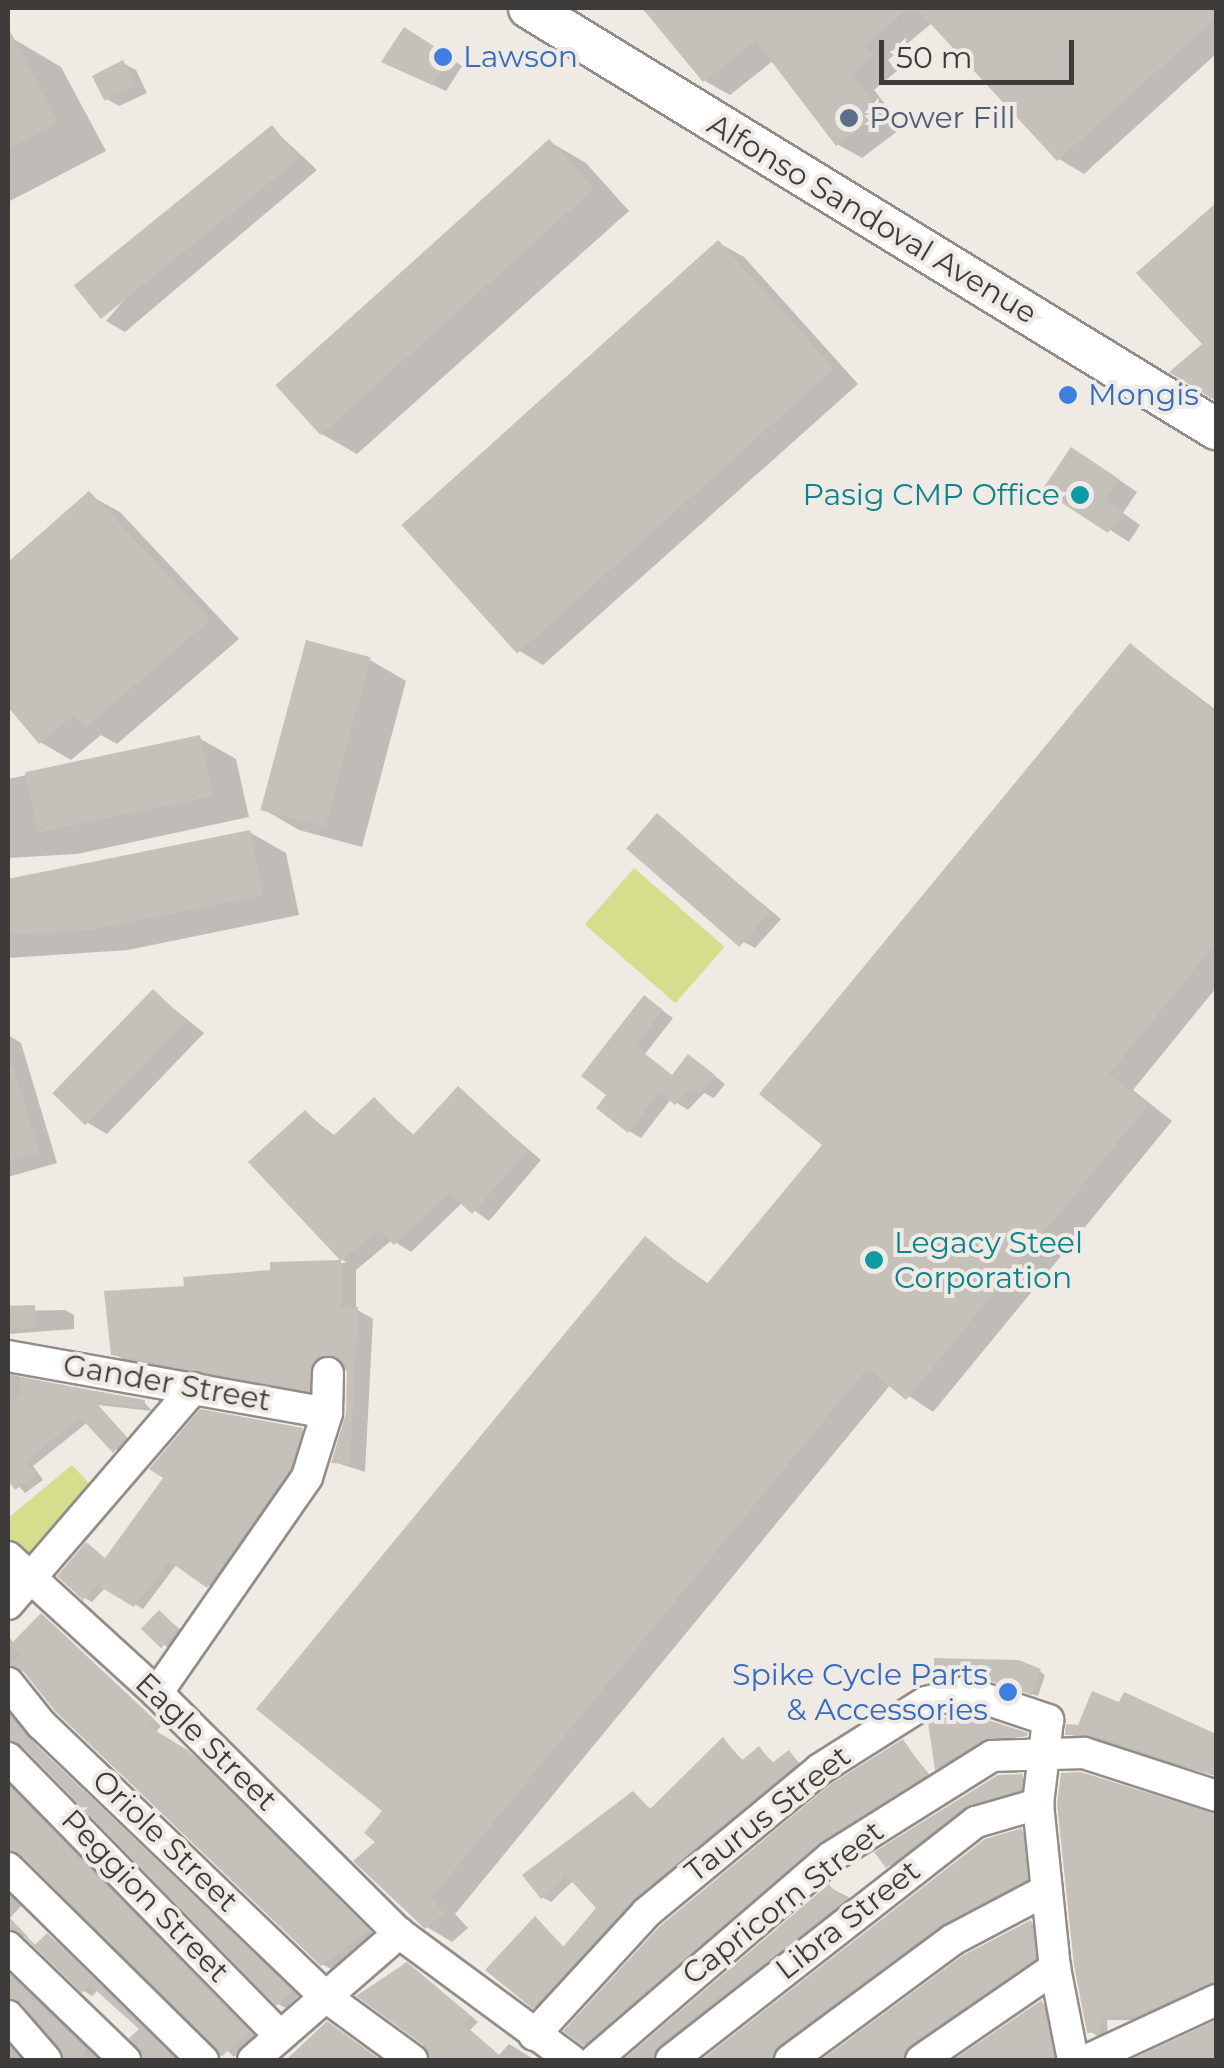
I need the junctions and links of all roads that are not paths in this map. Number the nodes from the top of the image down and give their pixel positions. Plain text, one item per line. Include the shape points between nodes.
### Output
1 (528, 8) edge
2 (1216, 428) edge
3 (8, 1356) edge
4 (328, 1373) dead end
5 (194, 1388) junction
6 (327, 1412) junction
7 (8, 1558) edge
8 (32, 1581) junction
9 (8, 1604) edge
10 (8, 1683) edge
11 (157, 1693) junction
12 (1042, 1754) junction
13 (8, 1758) edge
14 (1216, 1796) edge
15 (1038, 1804) junction
16 (8, 1868) edge
17 (1047, 1890) junction
18 (399, 1933) junction
19 (8, 1948) edge
20 (1054, 1968) junction
21 (326, 1997) junction
22 (1216, 2000) edge
23 (8, 2016) edge
24 (534, 2035) junction
25 (280, 2036) junction
26 (1100, 2058) edge
27 (46, 2060) edge
28 (125, 2060) edge
29 (203, 2060) edge
30 (253, 2060) edge
31 (412, 2060) edge
32 (571, 2060) edge
33 (595, 2060) edge
34 (671, 2060) edge
35 (790, 2060) edge
36 (922, 2060) edge
37 (1073, 2060) edge

1 - 2 main road, Alfonso Sandoval Avenue
3 - 5 street, Gander Street
4 - 6 street
5 - 6 street, Gander Street
5 - 8 street
6 - 11 street via 292,1505
7 - 8 street, Eagle Street
8 - 9 street
8 - 11 street, Eagle Street
10 - 21 street, Oriole Street via 41,1724
11 - 18 street, Eagle Street
12 - 14 street, Capricorn Street via 1084,1753
12 - 15 street
12 - 24 street, Taurus Street via 1048,1720 965,1692 926,1702 820,1769 646,1913
12 - 33 street, Capricorn Street via 992,1756 831,1857
13 - 25 street, Peggion Street
15 - 17 street
15 - 34 street, Libra Street via 976,1822
16 - 29 street
17 - 20 street
17 - 35 street via 952,1940
18 - 21 street
18 - 24 street, Eagle Street
19 - 28 street
20 - 36 street
20 - 37 street
21 - 25 street
21 - 31 street, Oriole Street
22 - 26 street
23 - 27 street
24 - 32 street, Eagle Street
25 - 30 street

